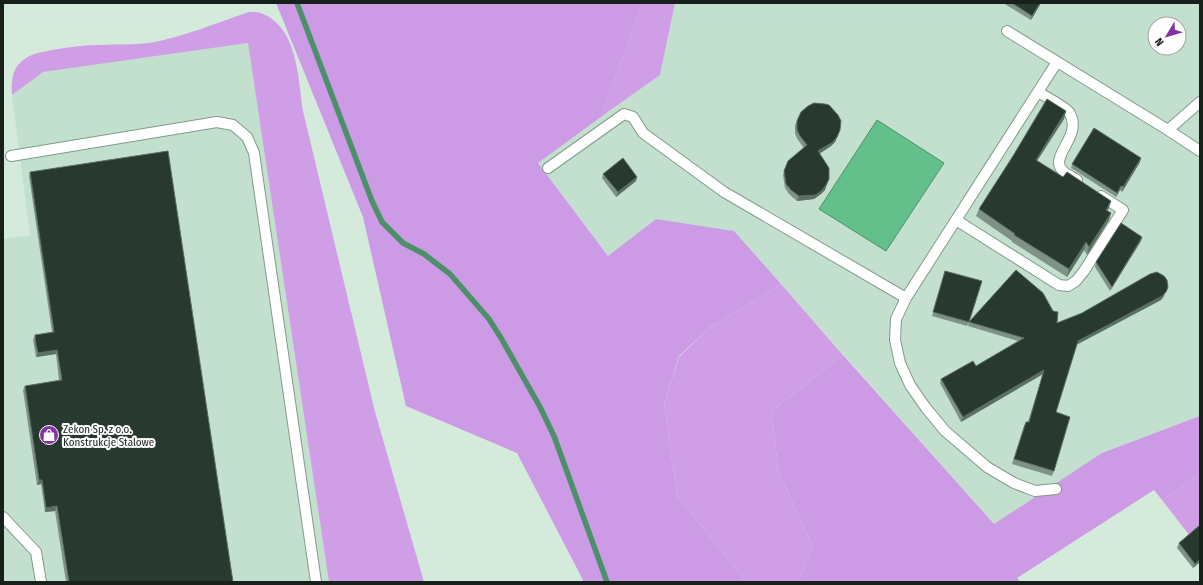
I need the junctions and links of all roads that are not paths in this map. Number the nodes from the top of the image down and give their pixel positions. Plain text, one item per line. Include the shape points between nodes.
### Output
1 (1007, 31) dead end
2 (1058, 62) junction
3 (1038, 92) junction
4 (1200, 102) edge
5 (1168, 130) junction
6 (1200, 151) edge
7 (11, 156) dead end
8 (548, 168) dead end
9 (1083, 184) edge
10 (1096, 192) edge
11 (956, 220) junction
12 (906, 298) junction
13 (1056, 489) dead end
14 (3, 517) edge
15 (40, 582) edge
16 (316, 582) edge

1 - 2 lane
2 - 3 lane
2 - 5 lane
3 - 9 lane via 1068,111 1072,118 1073,130 1058,163 1062,170
3 - 11 lane
4 - 5 lane
5 - 6 lane
7 - 16 lane via 217,122 233,125 247,137 254,153
8 - 12 lane via 624,114 634,117 643,133 724,192
10 - 11 lane via 1123,210 1084,271 1068,286 1058,285
11 - 12 lane
12 - 13 lane via 896,320 895,340 900,363 910,385 926,408 945,431 987,467 1014,483 1035,491
14 - 15 lane via 36,552

